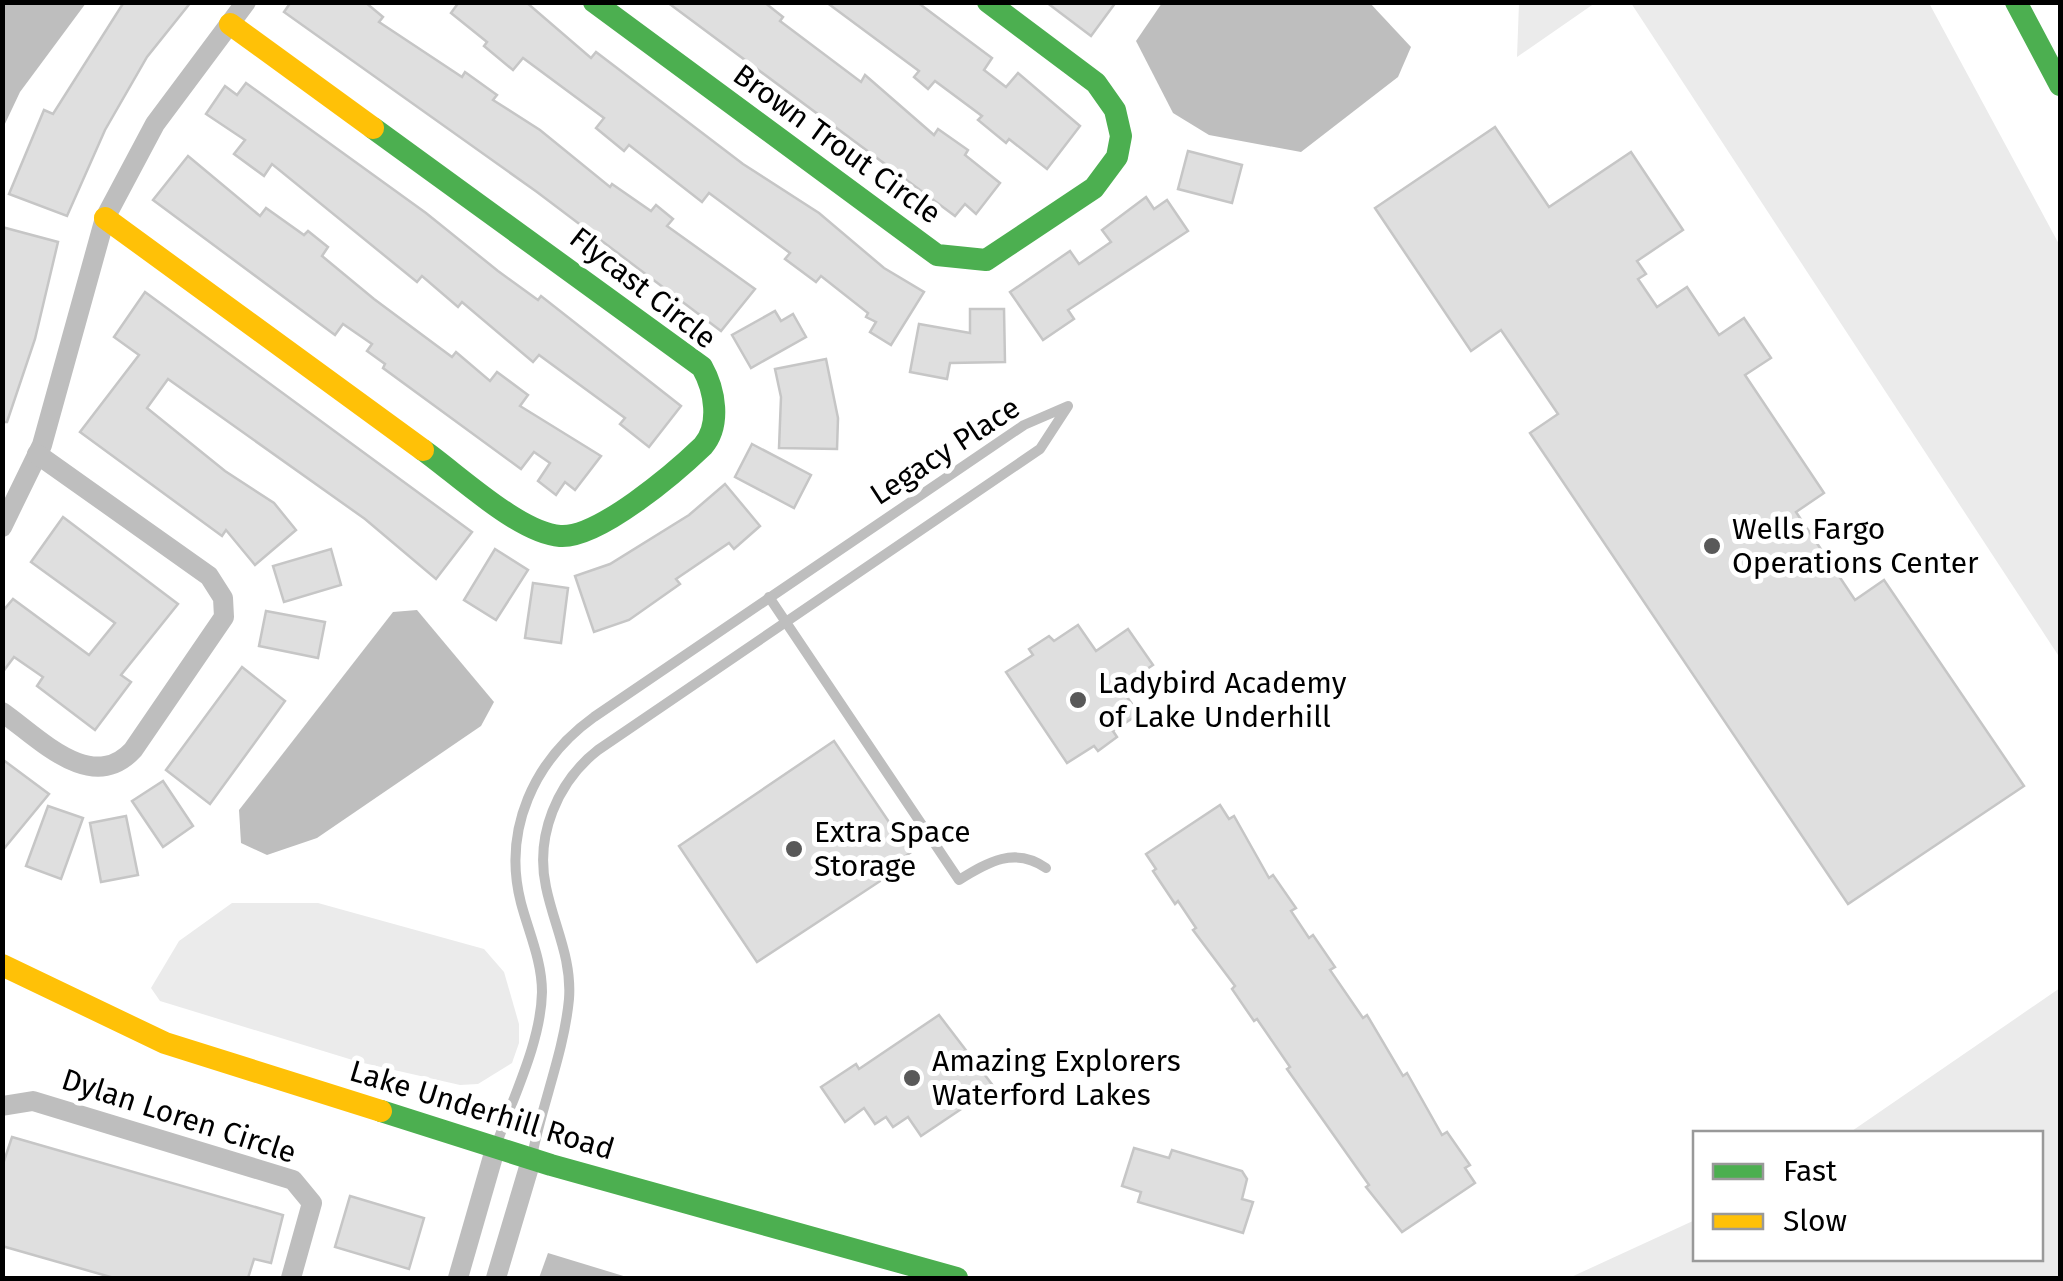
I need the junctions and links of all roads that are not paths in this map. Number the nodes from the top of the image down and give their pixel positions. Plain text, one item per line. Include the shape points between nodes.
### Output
1 (246, 2) edge
2 (594, 2) edge
3 (2016, 2) edge
4 (992, 4) edge
5 (230, 24) junction
6 (2060, 85) edge
7 (105, 218) junction
8 (37, 454) junction
9 (2, 527) edge
10 (769, 598) junction
11 (786, 622) junction
12 (2, 712) edge
13 (1046, 868) dead end
14 (2, 964) edge
15 (2, 1106) edge
16 (496, 1146) junction
17 (532, 1157) junction
18 (874, 1255) junction
19 (291, 1278) edge
20 (458, 1278) edge
21 (496, 1278) edge
22 (890, 1278) edge
23 (957, 1278) edge

1 - 5 street
2 - 4 main road, Brown Trout Circle via 937,255 986,260 1094,188 1117,157 1121,136 1116,110 1096,83
3 - 6 main road
5 - 7 street via 155,124
5 - 7 main road, Flycast Circle via 702,367 714,388 712,436 683,466 578,534 555,537 518,518
7 - 8 street
8 - 9 street
8 - 12 street via 208,576 223,598 224,617 133,750 118,762 80,765
10 - 11 lane
10 - 11 lane, Legacy Place via 1024,426 1068,406 1040,449
10 - 16 lane, Legacy Place via 585,724 534,783 519,826 516,873 541,1001
11 - 13 lane via 959,880 1004,857 1028,858
11 - 17 lane, Legacy Place via 591,756 556,804 544,872 567,957 569,999
14 - 16 main road, Lake Underhill Road via 165,1043
15 - 19 street, Dylan Loren Circle via 33,1102 294,1180 312,1203
16 - 17 main road, Lake Underhill Road
16 - 20 street
17 - 18 main road, Lake Underhill Road
17 - 21 street
18 - 22 lane
18 - 23 main road, Lake Underhill Road

